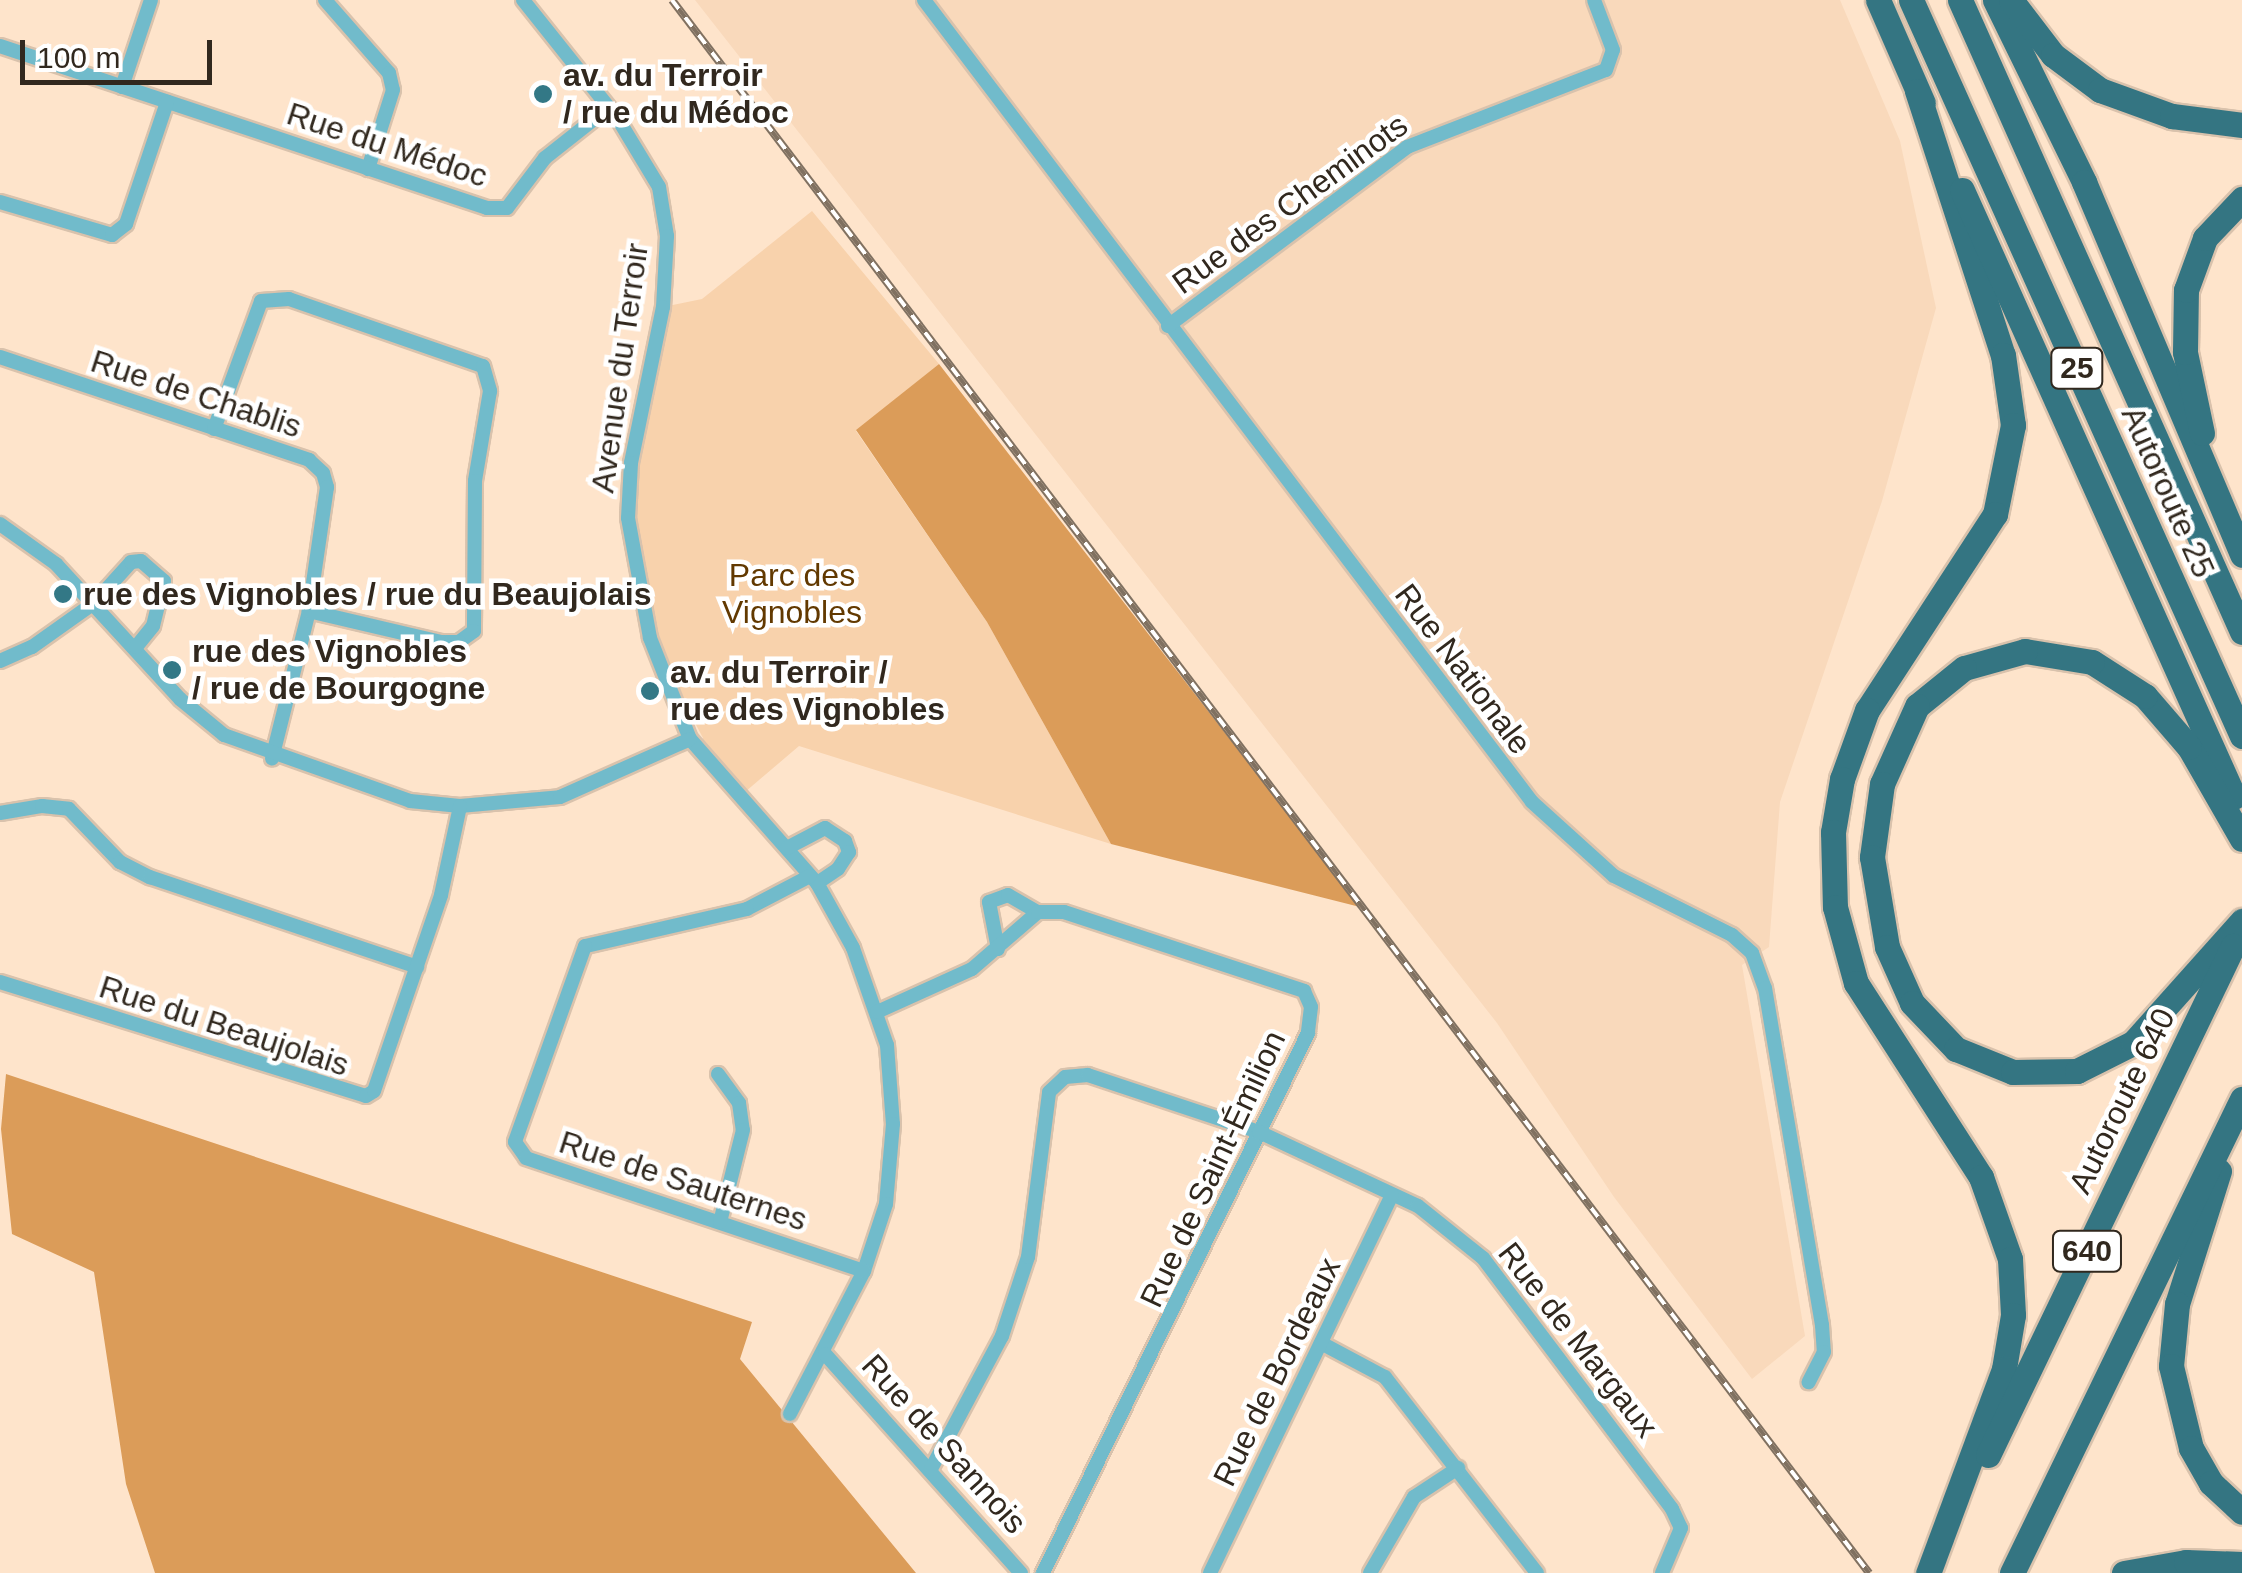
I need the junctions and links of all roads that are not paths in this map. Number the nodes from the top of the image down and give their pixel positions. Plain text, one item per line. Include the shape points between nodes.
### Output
1 (151, 0) edge
2 (324, 0) edge
3 (523, 0) edge
4 (924, 0) edge
5 (1594, 0) edge
6 (1878, 0) edge
7 (1911, 0) edge
8 (1960, 0) edge
9 (1972, 0) edge
10 (1995, 0) edge
11 (2011, 0) edge
12 (0, 46) edge
13 (122, 87) junction
14 (1918, 91) junction
15 (168, 102) junction
16 (608, 108) junction
17 (2242, 125) edge
18 (368, 169) junction
19 (2242, 198) edge
20 (0, 202) edge
21 (1168, 326) junction
22 (0, 358) edge
23 (2156, 358) junction
24 (214, 429) junction
25 (2218, 502) junction
26 (0, 524) edge
27 (2242, 555) edge
28 (94, 604) junction
29 (309, 611) junction
30 (2242, 632) edge
31 (136, 648) junction
32 (0, 660) edge
33 (2242, 736) edge
34 (690, 739) junction
35 (272, 758) junction
36 (460, 806) junction
37 (0, 813) edge
38 (2242, 815) edge
39 (2242, 839) edge
40 (787, 848) junction
41 (813, 879) junction
42 (1038, 912) junction
43 (2242, 924) edge
44 (998, 949) junction
45 (416, 967) junction
46 (0, 982) edge
47 (877, 1012) junction
48 (718, 1074) dead end
49 (2238, 1107) edge
50 (1259, 1132) junction
51 (1392, 1194) junction
52 (720, 1222) junction
53 (864, 1270) junction
54 (1322, 1342) junction
55 (825, 1354) junction
56 (1809, 1382) dead end
57 (790, 1414) dead end
58 (1458, 1468) junction
59 (931, 1469) junction
60 (2242, 1512) edge
61 (2242, 1564) edge
62 (1021, 1573) edge
63 (1043, 1573) edge
64 (1210, 1573) edge
65 (1370, 1573) edge
66 (1537, 1573) edge
67 (1662, 1573) edge
68 (1929, 1573) edge
69 (2012, 1573) edge
70 (2124, 1573) edge

1 - 13 street
2 - 18 street via 389,73 393,90
3 - 16 street, Avenue du Terroir
4 - 21 street, Rue Nationale
5 - 21 street, Rue des Cheminots via 1612,43 1612,62 1594,76 1406,147
6 - 14 highway
7 - 33 highway, Autoroute 25 / 25
8 - 30 highway, Autoroute 25 / 25
9 - 23 highway via 2088,212
10 - 23 highway via 2084,182
11 - 17 highway via 2053,56 2100,90 2172,116
12 - 13 street, Rue du Médoc
13 - 15 street, Rue du Médoc
14 - 38 highway
14 - 68 highway via 1998,338 2013,425 1995,514 1867,710 1842,779 1833,832 1835,907 1856,983 1988,1190 2010,1259 2013,1315 2004,1369
15 - 18 street, Rue du Médoc
15 - 20 street via 126,224 112,235
16 - 18 street, Rue du Médoc via 545,158 507,208
16 - 34 street, Avenue du Terroir via 660,187 668,236 628,518 638,598
19 - 25 highway via 2205,238 2184,304 2186,368
21 - 56 street, Rue Nationale via 1543,815 1628,886 1732,934 1752,953 1765,988 1822,1324 1824,1352
22 - 24 street, Rue de Chablis
23 - 25 highway
24 - 29 street, Rue de Chablis via 310,460 323,473 327,487
24 - 29 street via 261,301 289,299 483,366 490,391 474,482 474,631 458,642 441,642
25 - 27 highway
26 - 28 street via 56,564
28 - 31 street
28 - 31 street via 131,562 158,572 164,581 161,603
28 - 32 street via 32,647
29 - 35 street, Rue de Chablis
31 - 35 street via 199,718
34 - 36 street via 560,797
34 - 40 street, Avenue du Terroir
35 - 36 street via 410,801
36 - 45 street, Rue du Beaujolais
37 - 45 street via 69,809 120,862 150,877
39 - 43 highway via 2188,747 2145,696 2092,662 2025,651 1964,668 1918,706 1882,784 1872,857 1886,947 1912,1003 1956,1049 2014,1072 2076,1071 2133,1044
40 - 41 street, Avenue du Terroir
40 - 41 street via 825,828 845,840 849,852
41 - 47 street, Avenue du Terroir via 853,948
41 - 52 street, Rue de Sauternes via 747,909 585,946 515,1142 526,1158
42 - 44 street
42 - 44 street via 1008,895 989,902
42 - 50 street, Rue de Saint-Émilion via 1064,912 1304,991 1313,1020
43 - 68 highway, Autoroute 640 / 640
44 - 47 street via 942,984
45 - 46 street, Rue du Beaujolais via 374,1091 366,1096
47 - 53 street, Avenue du Terroir via 887,1045 893,1124 886,1204
48 - 52 street via 738,1103 743,1130
49 - 60 highway via 2181,1286 2171,1352 2191,1448 2212,1483
49 - 69 highway, 640
50 - 51 street, Rue de Margaux
50 - 59 street, Rue de Margaux via 1088,1075 1065,1077 1049,1092 1028,1258 1002,1336
50 - 63 street, Rue de Saint-Émilion
51 - 54 street, Rue de Bordeaux
51 - 67 street, Rue de Margaux via 1418,1206 1483,1258 1659,1490 1681,1528
52 - 53 street, Rue de Sauternes
53 - 55 street, Avenue du Terroir
54 - 58 street via 1385,1377
54 - 64 street, Rue de Bordeaux
55 - 57 street, Avenue du Terroir
55 - 59 street, Rue de Sannois
58 - 65 street via 1414,1497
58 - 66 street
59 - 62 street, Rue de Sannois
61 - 70 highway via 2171,1563

